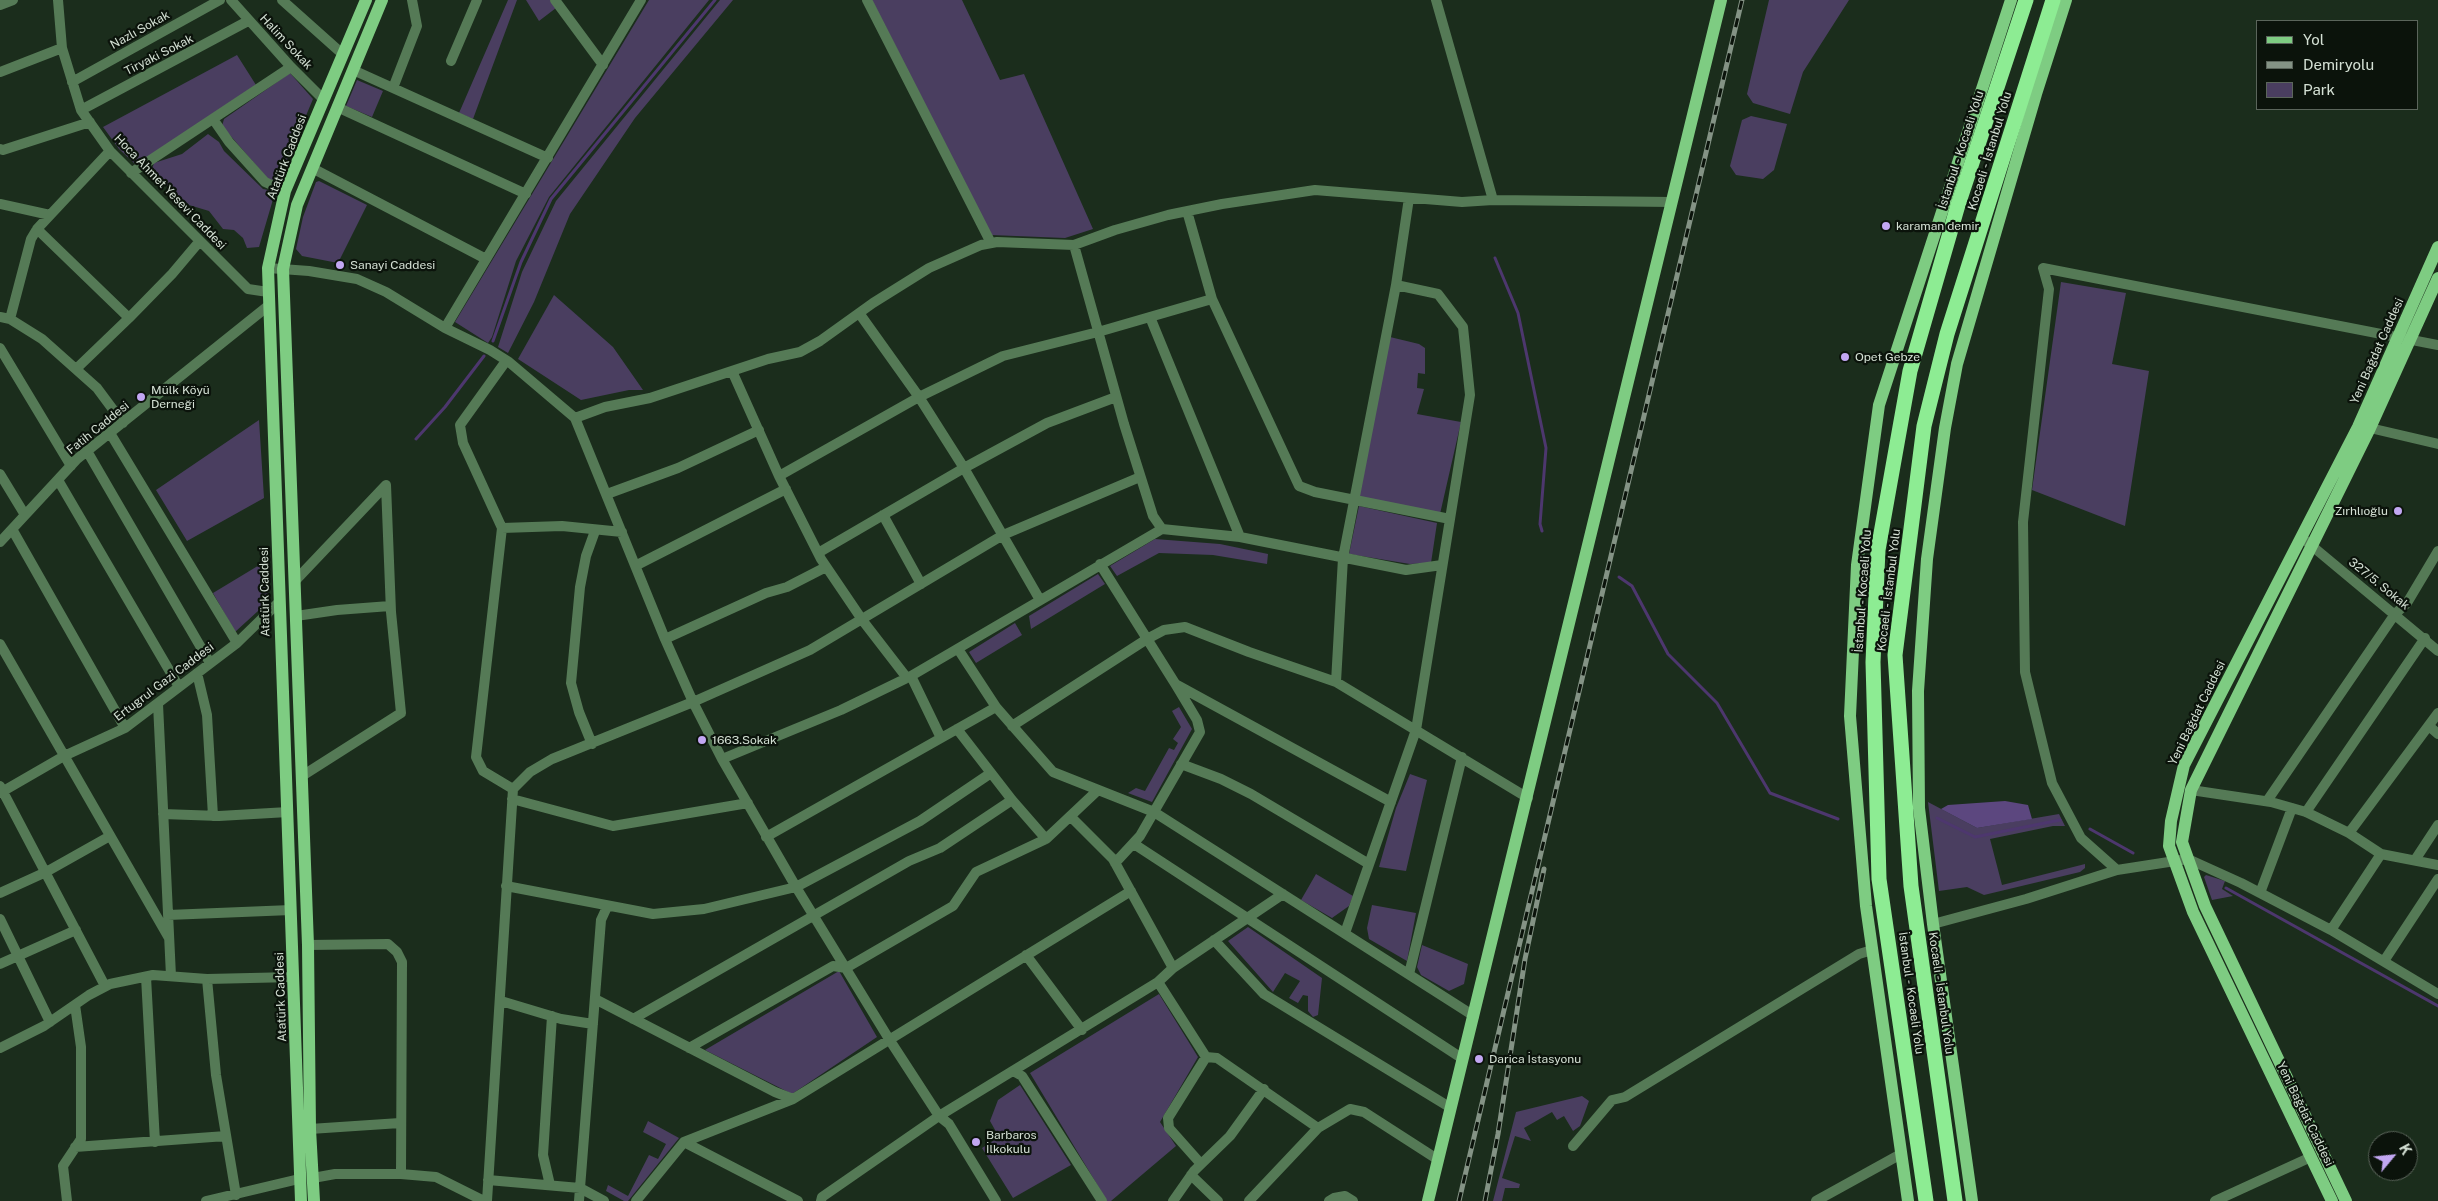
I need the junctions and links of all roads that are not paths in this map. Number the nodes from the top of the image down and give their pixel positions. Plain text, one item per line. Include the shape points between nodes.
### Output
1 (13, 0) edge
2 (58, 0) edge
3 (220, 0) edge
4 (230, 0) edge
5 (282, 0) edge
6 (366, 0) edge
7 (382, 0) edge
8 (412, 0) edge
9 (477, 0) edge
10 (555, 0) edge
11 (642, 0) edge
12 (866, 0) edge
13 (1436, 0) edge
14 (1721, 0) edge
15 (2011, 0) edge
16 (2026, 0) edge
17 (2053, 0) edge
18 (2066, 0) edge
19 (0, 5) edge
20 (248, 21) junction
21 (62, 48) junction
22 (344, 52) junction
23 (451, 62) dead end
24 (603, 65) junction
25 (291, 67) junction
26 (353, 70) junction
27 (0, 72) edge
28 (72, 82) junction
29 (393, 88) junction
30 (324, 100) junction
31 (337, 107) junction
32 (81, 110) junction
33 (213, 118) junction
34 (90, 122) junction
35 (0, 149) edge
36 (110, 151) junction
37 (548, 158) junction
38 (312, 168) junction
39 (131, 172) junction
40 (285, 191) junction
41 (526, 194) junction
42 (1410, 198) junction
43 (1494, 200) junction
44 (1672, 202) junction
45 (0, 204) edge
46 (1187, 211) junction
47 (50, 215) junction
48 (37, 229) junction
49 (199, 242) junction
50 (991, 243) junction
51 (1074, 245) junction
52 (2438, 247) edge
53 (486, 259) junction
54 (268, 268) junction
55 (283, 269) junction
56 (2438, 278) edge
57 (1396, 285) junction
58 (268, 292) junction
59 (1212, 299) junction
60 (268, 306) junction
61 (859, 313) junction
62 (1150, 317) junction
63 (5, 318) edge
64 (129, 318) junction
65 (445, 328) junction
66 (1098, 332) junction
67 (2405, 338) junction
68 (2438, 345) edge
69 (0, 348) edge
70 (509, 362) junction
71 (76, 369) junction
72 (732, 371) junction
73 (919, 397) junction
74 (1116, 397) junction
75 (576, 418) junction
76 (123, 423) junction
77 (2370, 428) junction
78 (759, 430) junction
79 (110, 433) junction
80 (2438, 444) edge
81 (87, 452) junction
82 (71, 466) junction
83 (964, 468) junction
84 (0, 474) edge
85 (779, 476) junction
86 (1140, 477) junction
87 (58, 480) junction
88 (786, 489) junction
89 (607, 494) junction
90 (1354, 500) junction
91 (25, 515) junction
92 (883, 515) junction
93 (1450, 519) junction
94 (12, 528) junction
95 (502, 528) junction
96 (1162, 529) junction
97 (595, 531) junction
98 (622, 532) junction
99 (1003, 535) junction
100 (1240, 537) junction
101 (2307, 541) junction
102 (0, 542) edge
103 (2438, 551) edge
104 (818, 553) junction
105 (1343, 558) junction
106 (1100, 564) junction
107 (636, 565) junction
108 (1442, 565) junction
109 (826, 567) junction
110 (294, 582) junction
111 (921, 584) junction
112 (1040, 600) junction
113 (279, 602) junction
114 (390, 606) junction
115 (2395, 614) junction
116 (296, 616) junction
117 (862, 619) junction
118 (2425, 638) junction
119 (665, 639) junction
120 (1148, 639) junction
121 (237, 643) junction
122 (0, 644) edge
123 (958, 649) junction
124 (2438, 651) edge
125 (210, 663) junction
126 (197, 673) junction
127 (909, 677) junction
128 (1336, 682) junction
129 (1176, 684) junction
130 (180, 687) junction
131 (693, 702) junction
132 (158, 704) junction
133 (996, 707) junction
134 (2438, 713) edge
135 (1012, 726) junction
136 (2429, 726) junction
137 (125, 728) junction
138 (957, 729) junction
139 (1416, 730) junction
140 (2438, 734) edge
141 (942, 738) junction
142 (592, 744) junction
143 (64, 756) junction
144 (1462, 757) junction
145 (722, 759) junction
146 (1181, 764) junction
147 (991, 772) junction
148 (302, 776) junction
149 (1, 789) edge
150 (1098, 790) junction
151 (2191, 790) junction
152 (512, 794) junction
153 (1528, 798) junction
154 (1012, 800) junction
155 (2267, 801) junction
156 (1391, 802) junction
157 (748, 803) junction
158 (2292, 808) junction
159 (288, 812) junction
160 (1154, 812) junction
161 (2306, 812) junction
162 (163, 814) junction
163 (213, 816) junction
164 (1071, 817) junction
165 (2438, 824) edge
166 (2350, 833) junction
167 (110, 836) junction
168 (766, 837) junction
169 (1046, 839) junction
170 (1134, 844) junction
171 (2381, 854) junction
172 (2188, 860) junction
173 (2415, 860) junction
174 (2175, 862) junction
175 (1115, 864) junction
176 (1369, 864) junction
177 (2438, 865) edge
178 (2117, 870) junction
179 (46, 872) junction
180 (2438, 879) edge
181 (506, 886) junction
182 (796, 887) junction
183 (1130, 891) junction
184 (0, 893) edge
185 (2260, 893) junction
186 (1283, 894) junction
187 (608, 907) junction
188 (291, 910) junction
189 (813, 915) junction
190 (168, 916) junction
191 (1248, 917) junction
192 (0, 919) edge
193 (1933, 924) junction
194 (76, 930) junction
195 (2331, 930) junction
196 (1345, 933) junction
197 (169, 938) junction
198 (1214, 940) junction
199 (308, 945) junction
200 (1872, 950) junction
201 (19, 954) junction
202 (1026, 954) junction
203 (2384, 961) junction
204 (0, 964) edge
205 (846, 968) junction
206 (1173, 968) junction
207 (1409, 974) junction
208 (170, 976) junction
209 (146, 977) junction
210 (294, 978) junction
211 (207, 979) junction
212 (1158, 982) junction
213 (105, 986) junction
214 (2438, 994) edge
215 (595, 999) junction
216 (501, 1001) junction
217 (75, 1005) junction
218 (552, 1016) junction
219 (1474, 1016) junction
220 (633, 1019) junction
221 (50, 1022) junction
222 (593, 1024) junction
223 (1082, 1030) junction
224 (889, 1038) junction
225 (0, 1048) edge
226 (690, 1048) junction
227 (1206, 1057) junction
228 (1463, 1059) junction
229 (1013, 1072) junction
230 (1264, 1088) junction
231 (793, 1099) junction
232 (1450, 1108) junction
233 (938, 1116) junction
234 (400, 1123) junction
235 (1318, 1128) junction
236 (310, 1129) junction
237 (226, 1136) junction
238 (155, 1142) junction
239 (684, 1142) junction
240 (1573, 1146) dead end
241 (75, 1147) junction
242 (1901, 1154) junction
243 (2311, 1157) junction
244 (1437, 1160) junction
245 (1201, 1164) junction
246 (401, 1174) junction
247 (1191, 1175) junction
248 (313, 1178) junction
249 (300, 1179) junction
250 (488, 1180) junction
251 (550, 1185) junction
252 (580, 1188) junction
253 (239, 1197) edge
254 (68, 1201) edge
255 (206, 1201) edge
256 (300, 1201) edge
257 (314, 1201) edge
258 (486, 1201) edge
259 (579, 1201) edge
260 (604, 1201) edge
261 (636, 1201) edge
262 (798, 1201) edge
263 (821, 1201) edge
264 (996, 1201) edge
265 (1102, 1201) edge
266 (1172, 1201) edge
267 (1218, 1201) edge
268 (1249, 1201) edge
269 (1329, 1201) edge
270 (1352, 1201) edge
271 (1428, 1201) edge
272 (1816, 1201) edge
273 (1908, 1201) edge
274 (1926, 1201) edge
275 (1955, 1201) edge
276 (1972, 1201) edge
277 (2215, 1201) edge
278 (2332, 1201) edge
279 (2346, 1201) edge

1 - 19 street
2 - 21 street, Hoca Ahmet Yesevi Caddesi
3 - 28 street, Nazlı Sokak
4 - 20 street, Halim Sokak
5 - 22 street
6 - 22 main road, Atatürk Caddesi
7 - 26 main road
8 - 29 street via 417,26
9 - 23 street
10 - 24 street
11 - 24 street
12 - 50 street
13 - 43 street
14 - 44 main road
15 - 200 main road via 1878,415 1857,565 1850,716
16 - 274 highway, İstanbul - Kocaeli Yolu via 1958,205 1910,371 1878,550 1873,662 1879,879
17 - 275 highway, Kocaeli - İstanbul Yolu via 1947,334 1927,417 1895,655 1911,886
18 - 193 main road via 1957,364 1945,428 1927,559 1918,690 1919,808
20 - 25 street, Halim Sokak
20 - 32 street, Tiryaki Sokak
21 - 27 street
21 - 28 street, Hoca Ahmet Yesevi Caddesi
22 - 30 main road, Atatürk Caddesi
24 - 37 street
25 - 30 street, Halim Sokak
25 - 33 street
26 - 29 street
26 - 31 main road
28 - 32 street, Hoca Ahmet Yesevi Caddesi
29 - 37 street
30 - 40 main road, Atatürk Caddesi
31 - 38 main road
31 - 41 street
32 - 34 street, Hoca Ahmet Yesevi Caddesi
33 - 39 street
33 - 40 street via 229,142 265,182
34 - 35 street
34 - 36 street, Hoca Ahmet Yesevi Caddesi
36 - 39 street, Hoca Ahmet Yesevi Caddesi
36 - 47 street
37 - 41 street
38 - 53 street
38 - 55 main road via 297,205
39 - 49 street, Hoca Ahmet Yesevi Caddesi
40 - 54 main road, Atatürk Caddesi
41 - 53 street
42 - 43 street via 1462,202
42 - 46 street via 1315,190
42 - 57 street
43 - 44 street
44 - 153 main road
45 - 47 street
46 - 51 street via 1115,230
46 - 59 street
47 - 48 street
48 - 63 street
48 - 64 street
49 - 58 street, Hoca Ahmet Yesevi Caddesi via 248,289
49 - 64 street
50 - 51 street
50 - 61 street via 929,268
51 - 66 street
52 - 67 main road, Yeni Bağdat Caddesi
53 - 65 street
54 - 55 street
54 - 58 main road, Atatürk Caddesi
55 - 65 street via 358,279
55 - 110 main road
56 - 67 main road, Yeni Bağdat Caddesi
57 - 90 street
57 - 93 street via 1438,294 1464,328 1470,395
58 - 60 main road, Atatürk Caddesi
59 - 62 street
59 - 90 street via 1299,486
60 - 76 street, Fatih Caddesi
60 - 113 main road, Atatürk Caddesi
61 - 72 street via 820,342 800,352
61 - 73 street
62 - 66 street
62 - 100 street
63 - 71 street via 42,338
64 - 71 street
65 - 70 street
66 - 73 street via 1003,356
66 - 74 street
67 - 68 street
67 - 77 main road, Yeni Bağdat Caddesi
67 - 101 main road, Yeni Bağdat Caddesi via 2358,427
67 - 178 street via 2043,268 2049,289 2023,522 2026,672 2052,783 2081,838
69 - 82 street
70 - 75 street
70 - 95 street via 506,361 460,425 463,443
71 - 76 street via 97,388
72 - 75 street
72 - 78 street
73 - 83 street
73 - 85 street
74 - 83 street via 1046,423
74 - 86 street
75 - 89 street
76 - 79 street, Fatih Caddesi
77 - 80 street
77 - 101 main road, Yeni Bağdat Caddesi
78 - 85 street
78 - 89 street via 678,468
79 - 81 street, Fatih Caddesi
79 - 121 street
81 - 82 street, Fatih Caddesi
81 - 125 street
82 - 87 street, Fatih Caddesi
83 - 92 street
83 - 99 street
84 - 91 street
85 - 88 street
86 - 96 street via 1153,516
86 - 99 street
87 - 91 street, Fatih Caddesi
87 - 130 street
88 - 104 street
88 - 107 street
89 - 98 street
90 - 93 street
90 - 105 street
91 - 94 street, Fatih Caddesi
92 - 104 street
92 - 111 street
93 - 108 street
94 - 102 street, Fatih Caddesi
94 - 137 street
95 - 97 street via 562,526
95 - 152 street via 476,757 483,771
96 - 100 street
96 - 106 street
97 - 98 street
97 - 142 street via 580,588 571,683
98 - 107 street
99 - 111 street
99 - 112 street
100 - 105 street
101 - 115 street, 327/5. Sokak
101 - 151 main road, Yeni Bağdat Caddesi
101 - 174 main road, Yeni Bağdat Caddesi via 2184,765 2171,821 2170,846
103 - 115 street via 2407,603
104 - 109 street
105 - 108 street via 1406,570
105 - 128 street
106 - 112 street
106 - 120 street
107 - 119 street
108 - 139 street
109 - 117 street
109 - 119 street
110 - 114 street via 386,485
110 - 116 main road
111 - 117 street
112 - 123 street
113 - 121 street, Ertugrul Gazi Caddesi
113 - 159 main road, Atatürk Caddesi
114 - 116 street
114 - 148 street via 400,713
115 - 118 street, 327/5. Sokak
115 - 155 street
116 - 148 main road
117 - 127 street
117 - 131 street via 810,650
118 - 124 street, 327/5. Sokak
118 - 161 street
119 - 131 street
120 - 128 street via 1164,630 1185,627
120 - 129 street
120 - 135 street
121 - 125 street, Ertugrul Gazi Caddesi
122 - 143 street
123 - 127 street
123 - 133 street
125 - 126 street, Ertugrul Gazi Caddesi
126 - 130 street, Ertugrul Gazi Caddesi
126 - 163 street via 207,715
127 - 141 street
127 - 145 street via 841,710
128 - 139 street
129 - 146 street via 1197,720 1200,732
129 - 156 street
130 - 132 street, Ertugrul Gazi Caddesi
131 - 142 street
131 - 145 street
132 - 137 street, Ertugrul Gazi Caddesi
132 - 162 street
133 - 135 street
133 - 138 street
134 - 136 street
135 - 150 street via 1053,772
136 - 140 street
136 - 166 street
137 - 143 street, Ertugrul Gazi Caddesi
138 - 141 street
138 - 147 street
139 - 144 street
139 - 156 street
141 - 168 street
142 - 152 street via 552,759 530,772
143 - 149 street, Ertugrul Gazi Caddesi
143 - 167 street
144 - 153 street
144 - 207 street
145 - 157 street
146 - 160 street
146 - 176 street via 1251,794
147 - 154 street
147 - 182 street via 920,821
148 - 199 main road
149 - 179 street
150 - 160 street
150 - 164 street
151 - 155 street
151 - 172 main road, Yeni Bağdat Caddesi via 2182,842
152 - 157 street via 613,826
152 - 181 street
153 - 219 main road
154 - 169 street
154 - 189 street via 940,848 909,861
155 - 158 street
156 - 176 street
157 - 168 street
158 - 161 street
158 - 185 street
159 - 163 street
159 - 188 main road, Atatürk Caddesi
160 - 170 street
160 - 186 street
161 - 166 street
162 - 163 street
162 - 190 street
164 - 169 street
164 - 175 street
165 - 173 street
166 - 171 street
167 - 179 street
167 - 197 street
168 - 182 street
169 - 205 street via 976,872 953,906
170 - 175 street
170 - 191 street
171 - 173 street
171 - 195 street
172 - 174 street
172 - 185 street
172 - 279 main road, Yeni Bağdat Caddesi via 2205,906
173 - 177 street
174 - 178 street
174 - 243 main road, Yeni Bağdat Caddesi via 2193,912
175 - 183 street
176 - 196 street
178 - 193 street
179 - 184 street
179 - 194 street
180 - 203 street
181 - 187 street
181 - 216 street
182 - 187 street via 704,909 653,914
182 - 189 street
183 - 202 street
183 - 206 street
185 - 195 street
186 - 191 street
186 - 196 street
187 - 215 street via 601,920
188 - 190 street
188 - 210 main road, Atatürk Caddesi
189 - 205 street
189 - 220 street
190 - 197 street
191 - 198 street
191 - 228 street
192 - 201 street
193 - 276 main road
194 - 201 street
194 - 213 street
195 - 203 street
196 - 207 street
197 - 208 street
198 - 206 street
198 - 232 street via 1264,994
199 - 234 street via 388,944 397,952 402,962
199 - 236 main road
200 - 240 street via 1859,954 1625,1097 1612,1100
200 - 242 main road
201 - 204 street
201 - 221 street
202 - 223 street
202 - 224 street
203 - 214 street
205 - 224 street
205 - 226 street via 833,966
206 - 212 street
207 - 219 street
208 - 209 street
208 - 211 street
209 - 213 street
209 - 238 street
210 - 211 street
210 - 249 main road, Atatürk Caddesi
211 - 237 street via 216,1076
212 - 223 street
212 - 227 street
213 - 217 street
215 - 220 street
215 - 222 street
216 - 218 street
216 - 250 street
217 - 221 street
217 - 241 street via 81,1047 81,1139
218 - 222 street
218 - 251 street via 543,1155
219 - 228 main road
220 - 226 street
221 - 225 street
222 - 252 street
223 - 229 street
224 - 231 street
224 - 233 street
226 - 231 street
227 - 230 street via 1217,1058
227 - 245 street via 1168,1118 1169,1128
228 - 232 main road
229 - 233 street
229 - 265 street via 1022,1076
230 - 235 street
230 - 245 street via 1230,1136
231 - 239 street
232 - 244 main road
233 - 263 street via 822,1197
233 - 264 street via 949,1124
234 - 236 street
234 - 246 street
235 - 244 street via 1350,1109 1364,1112
235 - 268 street
236 - 248 main road
237 - 238 street
237 - 253 street
238 - 241 street
239 - 261 street
239 - 262 street
241 - 254 street via 63,1166
242 - 272 street
242 - 273 main road
243 - 277 street
243 - 278 main road, Yeni Bağdat Caddesi
244 - 271 main road
245 - 247 street
246 - 248 street via 335,1174
246 - 258 street via 436,1177
247 - 266 street
247 - 267 street
248 - 257 main road
249 - 253 street
249 - 256 main road, Atatürk Caddesi
250 - 251 street
250 - 258 street
251 - 252 street
252 - 259 street
252 - 260 street
253 - 255 street
269 - 270 street via 1346,1196

